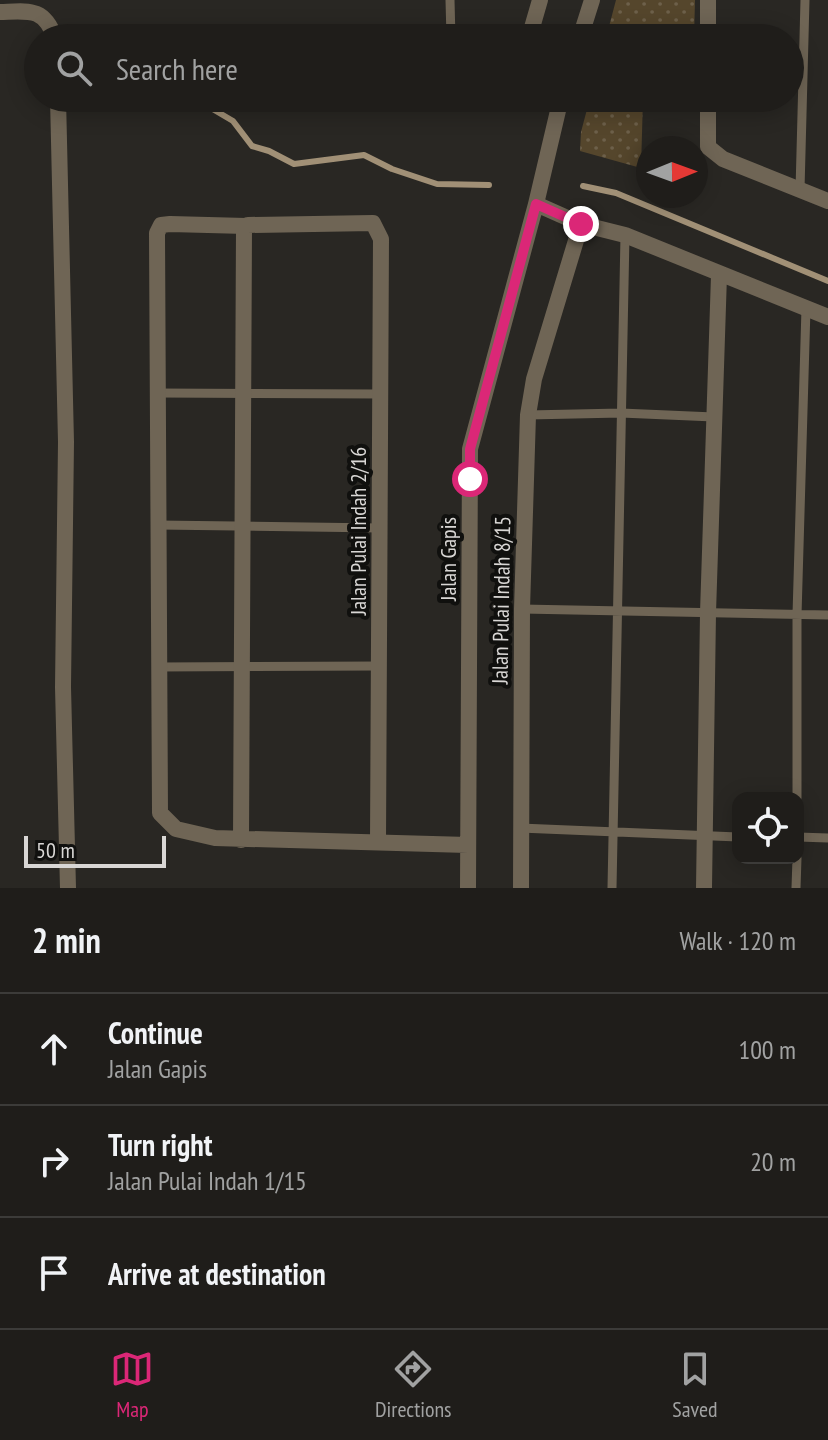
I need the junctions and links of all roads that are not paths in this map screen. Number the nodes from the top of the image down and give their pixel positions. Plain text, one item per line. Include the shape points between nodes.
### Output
1 (450, 0) edge
2 (540, 0) edge
3 (592, 0) edge
4 (708, 0) edge
5 (805, 0) edge
6 (0, 12) edge
7 (50, 24) edge
8 (451, 24) edge
9 (533, 24) edge
10 (584, 24) edge
11 (708, 24) edge
12 (804, 38) edge
13 (58, 112) edge
14 (558, 112) edge
15 (708, 112) edge
16 (802, 112) edge
17 (800, 190) junction
18 (828, 201) edge
19 (536, 204) junction
20 (581, 224) junction
21 (245, 228) junction
22 (625, 235) junction
23 (719, 275) junction
24 (806, 308) junction
25 (828, 317) edge
26 (157, 393) junction
27 (243, 393) junction
28 (380, 394) junction
29 (621, 413) junction
30 (528, 415) junction
31 (714, 417) junction
32 (158, 525) junction
33 (243, 525) junction
34 (380, 528) junction
35 (522, 609) junction
36 (619, 611) junction
37 (708, 613) junction
38 (797, 615) junction
39 (828, 615) edge
40 (242, 666) junction
41 (379, 666) junction
42 (158, 667) junction
43 (797, 792) edge
44 (520, 828) junction
45 (612, 832) junction
46 (704, 837) junction
47 (732, 837) edge
48 (804, 837) edge
49 (828, 838) edge
50 (241, 840) junction
51 (378, 842) junction
52 (468, 845) junction
53 (797, 864) edge
54 (68, 888) edge
55 (468, 888) edge
56 (521, 888) edge
57 (612, 888) edge
58 (704, 888) edge
59 (796, 888) edge

1 - 8 lane
2 - 9 street
3 - 10 street
4 - 11 street
5 - 12 lane
6 - 7 street via 31,11
13 - 54 street
14 - 19 street, Jalan Gapis
15 - 17 street via 708,147 723,159
16 - 17 lane
17 - 18 street
19 - 20 street
19 - 52 street, Jalan Gapis via 470,449
20 - 22 street
20 - 30 street, Jalan Pulai Indah 8/15
21 - 26 street via 161,225
21 - 27 street
21 - 28 street, Jalan Pulai Indah 2/16 via 373,223 381,239
22 - 23 street
22 - 29 lane
23 - 24 street
23 - 31 street
24 - 25 street
24 - 38 lane
26 - 27 lane
26 - 32 street
27 - 28 lane
27 - 33 street
28 - 34 street, Jalan Pulai Indah 2/16
29 - 30 lane
29 - 31 lane
29 - 36 lane
30 - 35 street, Jalan Pulai Indah 8/15
31 - 37 street
32 - 33 lane
32 - 42 street
33 - 34 lane
33 - 40 street
34 - 41 street, Jalan Pulai Indah 2/16
35 - 36 lane
35 - 44 street, Jalan Pulai Indah 8/15
36 - 37 lane
36 - 45 lane
37 - 38 lane
37 - 46 street
38 - 39 lane
38 - 43 lane
40 - 41 lane
40 - 42 lane
40 - 50 street
41 - 51 street, Jalan Pulai Indah 2/16
42 - 50 street via 160,813 176,829
44 - 45 lane
44 - 56 street, Jalan Pulai Indah 8/15
45 - 46 lane
45 - 57 lane
46 - 47 lane
46 - 58 street
48 - 49 lane
50 - 51 street
51 - 52 street
52 - 55 street, Jalan Gapis
53 - 59 lane

